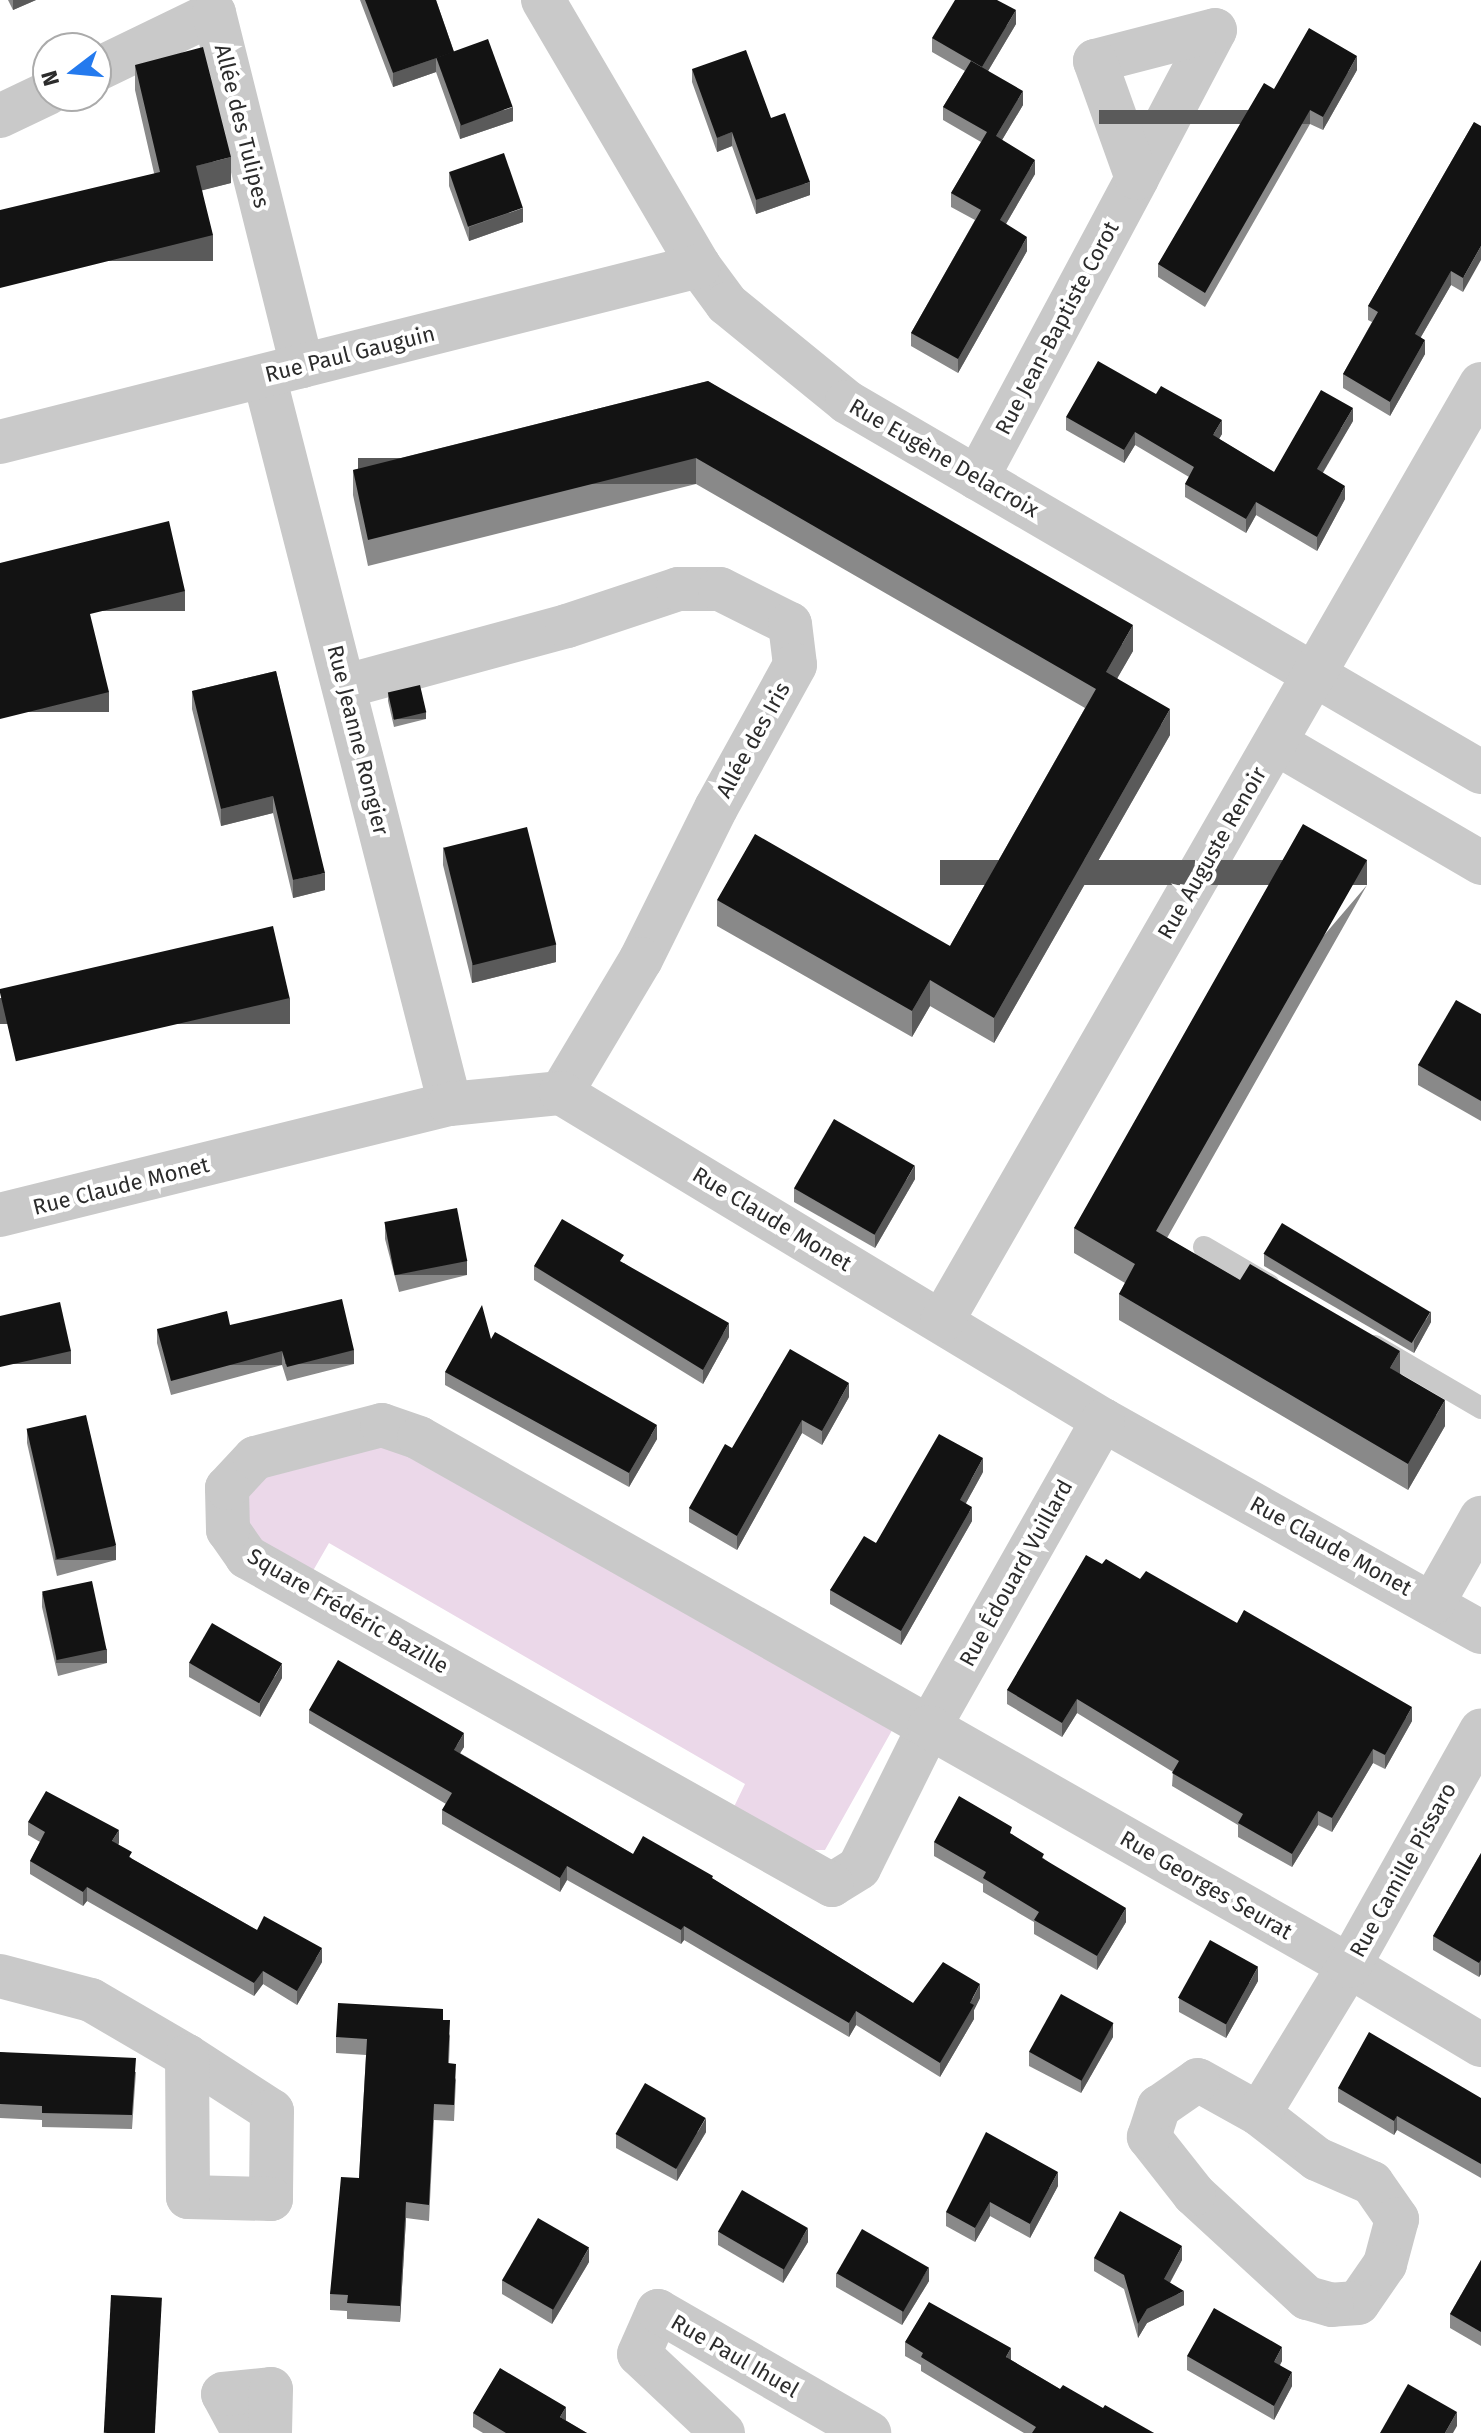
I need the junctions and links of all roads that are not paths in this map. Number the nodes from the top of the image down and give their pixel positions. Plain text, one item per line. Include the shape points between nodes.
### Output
1 (543, 0) edge
2 (112, 62) edge
3 (32, 101) edge
4 (0, 116) edge
5 (1137, 178) dead end
6 (699, 266) junction
7 (283, 371) junction
8 (1481, 384) edge
9 (0, 442) edge
10 (977, 478) junction
11 (1315, 675) junction
12 (346, 686) junction
13 (1276, 743) junction
14 (1481, 772) edge
15 (1481, 863) edge
16 (561, 1093) junction
17 (450, 1104) junction
18 (0, 1215) edge
19 (1204, 1247) dead end
20 (1283, 1293) edge
21 (942, 1321) junction
22 (1349, 1331) edge
23 (1481, 1408) edge
24 (1103, 1420) junction
25 (1481, 1518) edge
26 (1433, 1603) junction
27 (1481, 1632) edge
28 (929, 1727) junction
29 (1481, 1731) edge
30 (1349, 1966) junction
31 (0, 1976) edge
32 (1481, 2045) edge
33 (187, 2056) dead end
34 (1259, 2114) junction
35 (244, 2433) edge
36 (270, 2433) edge
37 (723, 2433) edge
38 (869, 2433) edge

1 - 6 street, Rue Eugène Delacroix
2 - 7 street, Allée des Tulipes via 214,13
3 - 4 street
5 - 10 street, Rue Jean-Baptiste Corot
6 - 7 street, Rue Paul Gauguin
6 - 10 street, Rue Eugène Delacroix via 727,304 847,402
7 - 9 street, Rue Paul Gauguin
7 - 12 street, Rue Jeanne Rongier
8 - 11 street, Rue Auguste Renoir
10 - 11 street, Rue Eugène Delacroix
11 - 13 street, Rue Auguste Renoir
11 - 14 street, Rue Eugène Delacroix
12 - 16 street, Allée des Iris via 567,626 678,589 720,589 790,624 795,665 641,959
12 - 17 street, Rue Jeanne Rongier
13 - 15 street
13 - 21 street, Rue Auguste Renoir
16 - 17 street, Rue Claude Monet
16 - 21 street, Rue Claude Monet
17 - 18 street, Rue Claude Monet
19 - 20 lane
21 - 24 street, Rue Claude Monet
22 - 23 lane
24 - 26 street, Rue Claude Monet
24 - 28 street, Rue Édouard Vuillard
25 - 26 street
26 - 27 street, Rue Claude Monet
28 - 28 street, Square Frédéric Bazille via 419,1438 382,1425 255,1458 227,1488 228,1530 247,1557 832,1885 859,1868
28 - 30 street, Rue Georges Seurat
29 - 30 street, Rue Camille Pissaro
30 - 32 street, Rue Georges Seurat
30 - 34 street, Rue Camille Pissaro
31 - 33 street via 91,2000
34 - 34 street via 1198,2080 1159,2107 1149,2137 1194,2194 1307,2298 1332,2305 1358,2303 1385,2264 1397,2219 1372,2183 1317,2159
35 - 36 street via 223,2394 271,2389
37 - 38 street, Rue Paul Ihuel via 639,2354 658,2311

